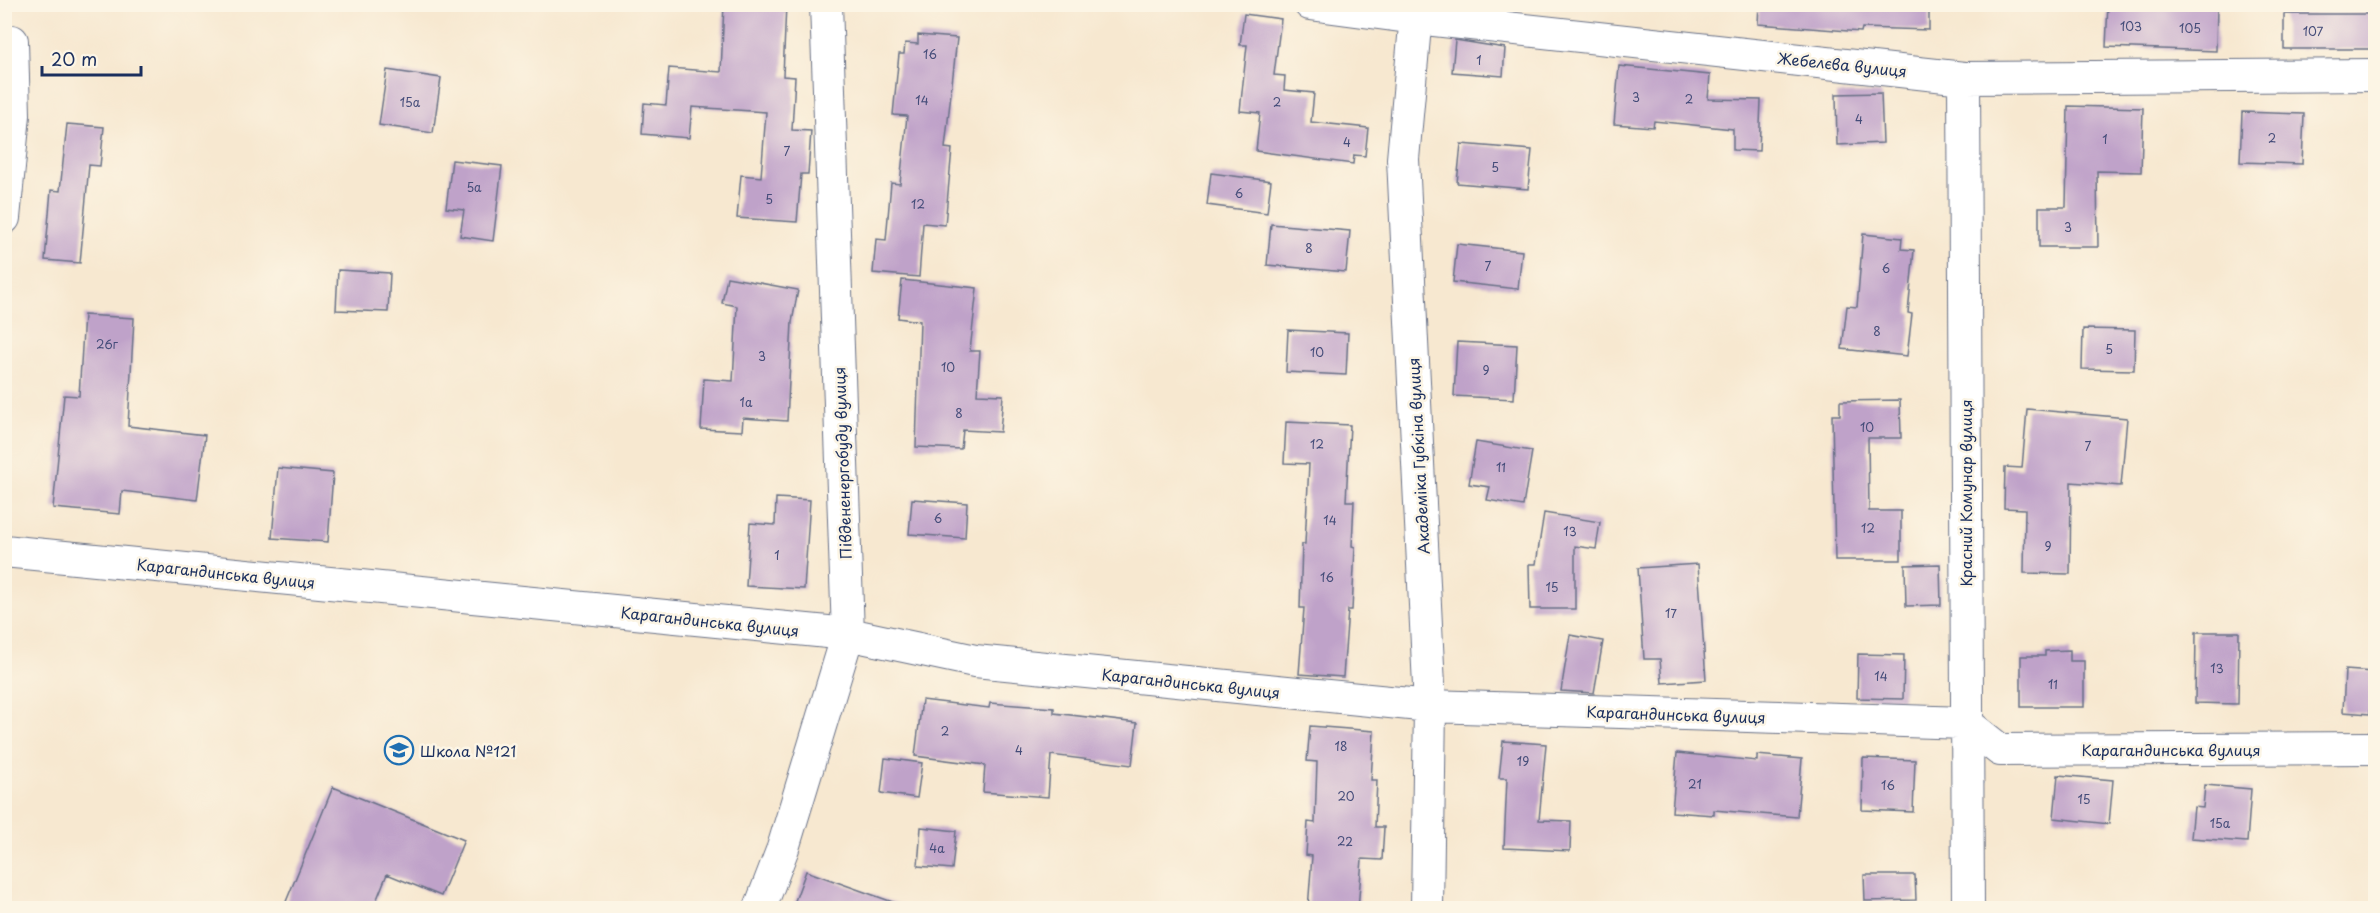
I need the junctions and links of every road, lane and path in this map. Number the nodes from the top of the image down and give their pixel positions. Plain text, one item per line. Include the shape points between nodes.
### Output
1 (826, 4) edge
2 (1311, 4) edge
3 (1416, 11) edge
4 (4, 40) edge
5 (2376, 75) edge
6 (1964, 78) junction
7 (4, 218) edge
8 (4, 551) edge
9 (848, 634) junction
10 (1430, 706) junction
11 (1966, 723) junction
12 (2376, 748) edge
13 (760, 909) edge
14 (1427, 909) edge
15 (1968, 909) edge

1 - 9 street, Південенергобуду вулиця
2 - 3 street, Жебелєва вулиця
3 - 6 street, Жебелєва вулиця
3 - 10 street, Академіка Губкіна вулиця via 1403,159
4 - 7 street via 12,41 14,115
5 - 6 street, Жебелєва вулиця
6 - 11 street, Красний Комунар вулиця
8 - 9 street, Карагандинська вулиця
9 - 10 street, Карагандинська вулиця via 975,662
9 - 13 street, Південенергобуду вулиця via 783,848
10 - 11 street, Карагандинська вулиця
10 - 14 street, Академіка Губкіна вулиця
11 - 12 street, Карагандинська вулиця via 2000,750
11 - 15 street, Красний Комунар вулиця

